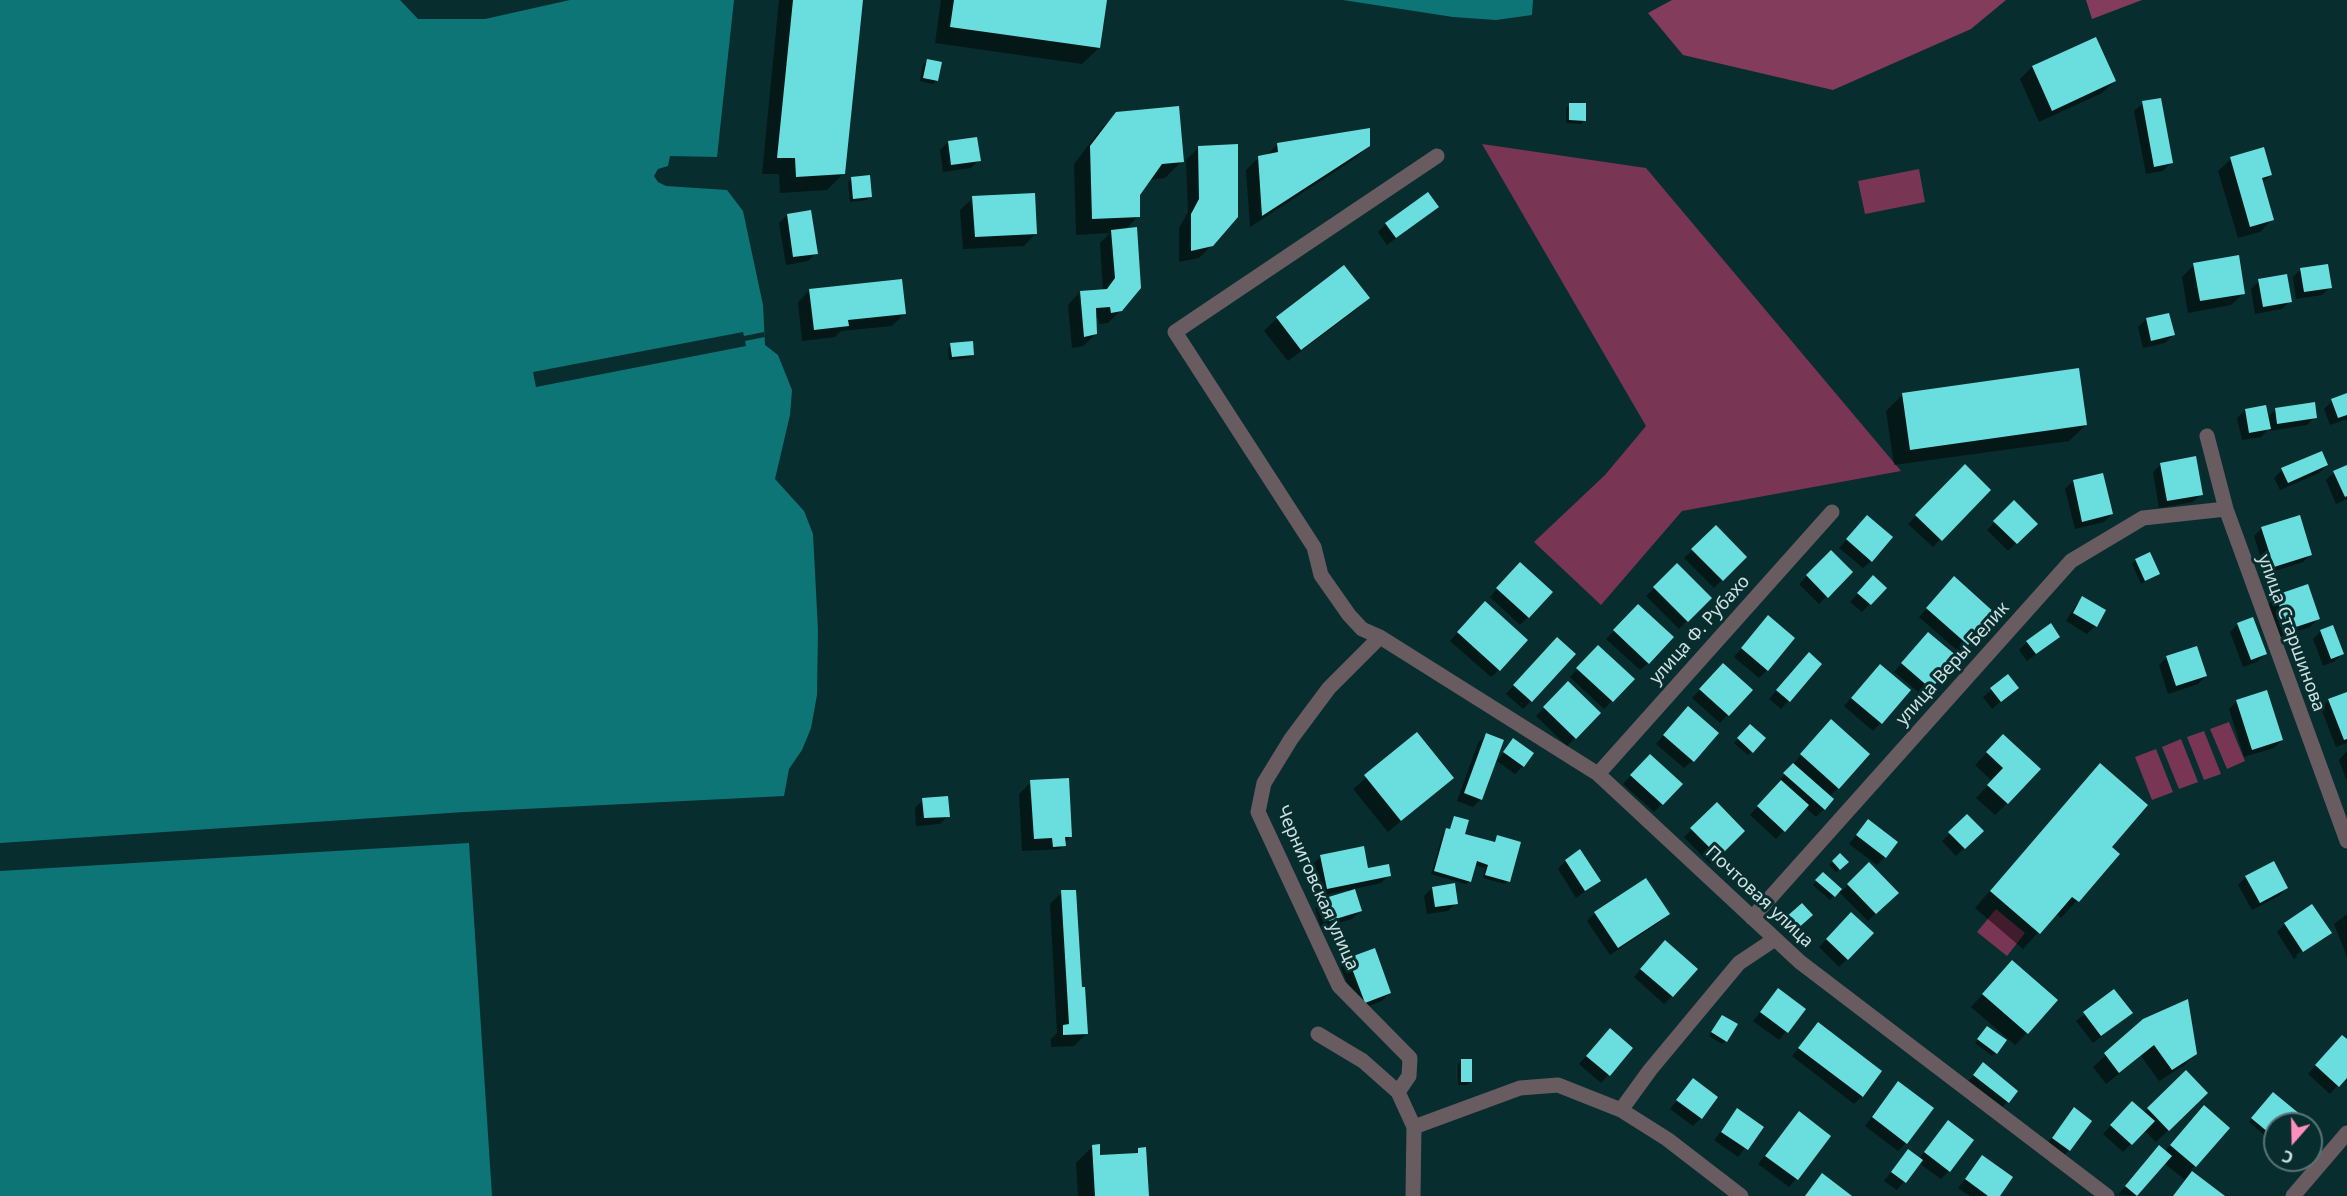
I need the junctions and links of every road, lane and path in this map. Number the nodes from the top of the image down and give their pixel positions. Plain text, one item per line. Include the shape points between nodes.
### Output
1 (1437, 156) dead end
2 (2207, 436) dead end
3 (2226, 509) junction
4 (1832, 512) dead end
5 (1380, 637) junction
6 (1598, 774) junction
7 (2347, 841) edge
8 (1752, 918) junction
9 (1775, 939) junction
10 (1318, 1034) dead end
11 (1398, 1092) junction
12 (1621, 1110) junction
13 (1414, 1126) junction
14 (2347, 1133) edge
15 (1413, 1196) edge
16 (1741, 1196) edge
17 (2107, 1196) edge
18 (2293, 1196) edge

1 - 5 street, Почтовая улица via 1174,332 1314,547 1321,575 1348,615 1362,629
2 - 3 street, улица Старшинова
3 - 7 street, улица Старшинова
3 - 8 street, улица Веры Белик via 2143,518 2071,561
4 - 6 street, улица Ф. Рубахо
5 - 6 street, Почтовая улица
5 - 11 street, Черниговская улица via 1329,688 1291,739 1264,783 1258,812 1339,986 1410,1058 1409,1076
6 - 8 street, Почтовая улица
8 - 9 street, Почтовая улица
9 - 12 street via 1739,963
9 - 17 street, Почтовая улица
10 - 11 street via 1363,1061
11 - 13 street
12 - 13 street via 1558,1085 1520,1088
12 - 16 street via 1667,1139
13 - 15 street
14 - 18 street

